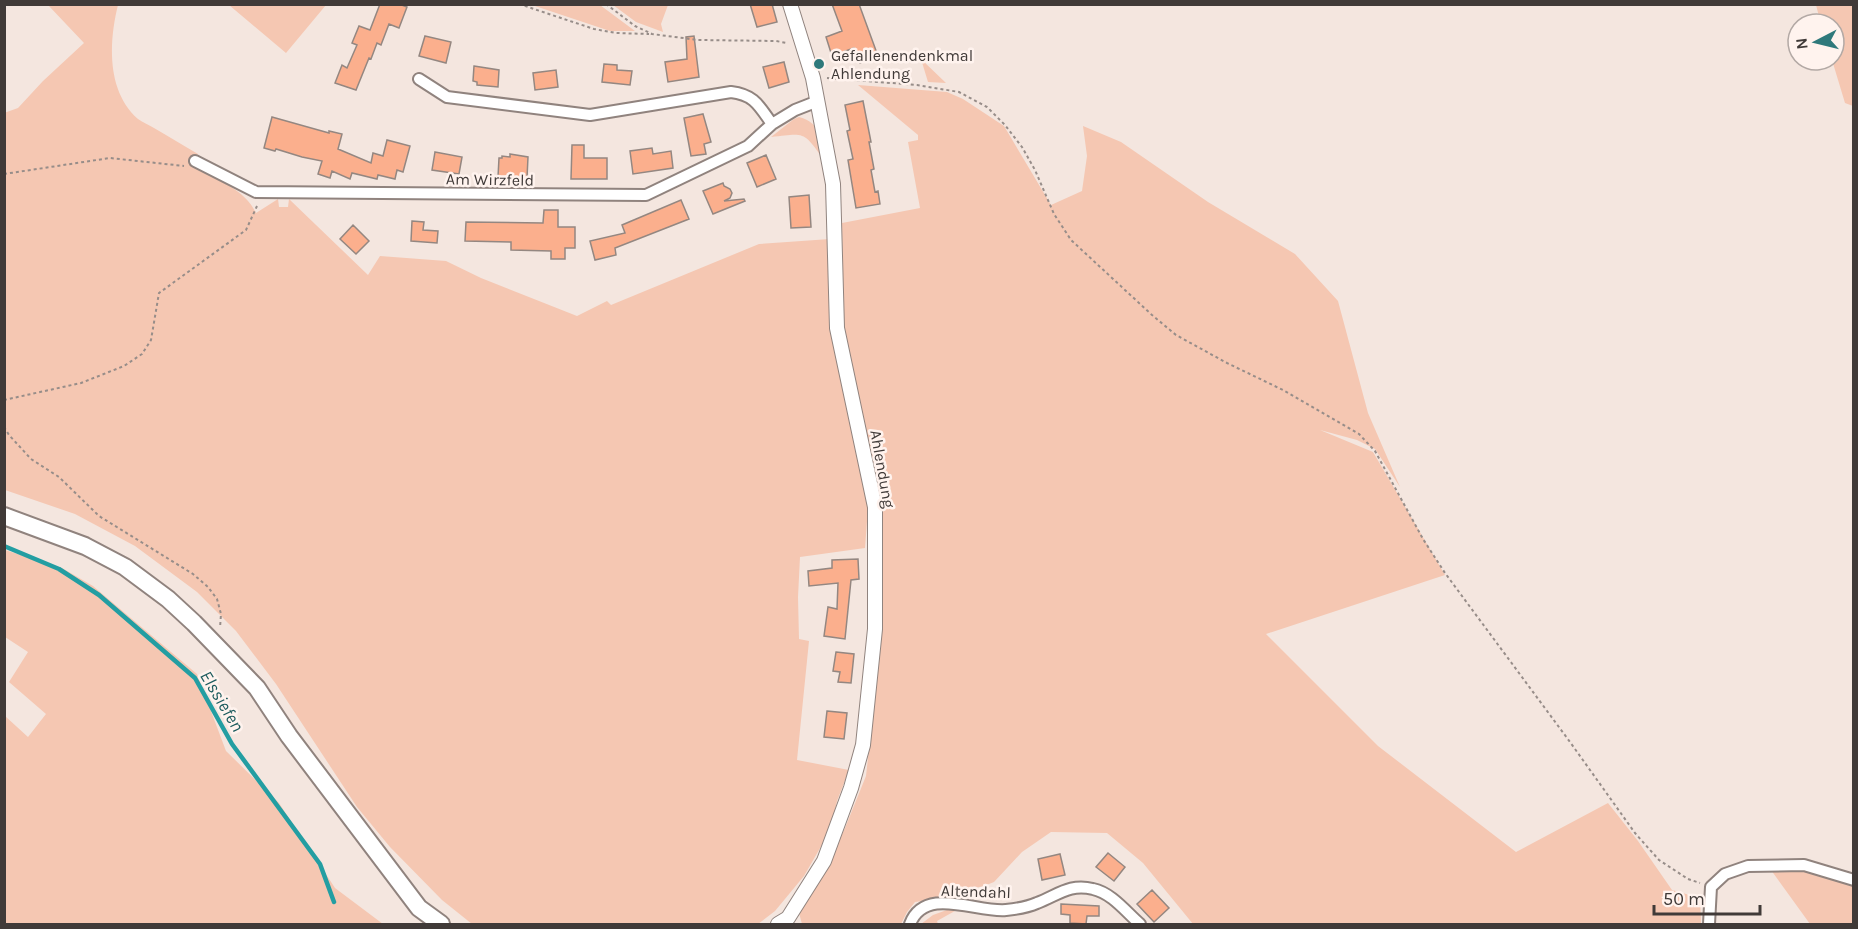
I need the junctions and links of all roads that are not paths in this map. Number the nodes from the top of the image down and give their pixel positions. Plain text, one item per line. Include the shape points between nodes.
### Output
1 (790, 4) edge
2 (419, 79) dead end
3 (818, 101) junction
4 (772, 124) junction
5 (197, 162) road end
6 (4, 516) edge
7 (1854, 880) edge
8 (787, 922) edge
9 (441, 924) edge
10 (910, 924) edge
11 (1140, 924) edge
12 (1709, 924) edge

1 - 3 street, Ahlendung
2 - 4 street via 447,97 590,115 731,92 754,99
3 - 4 street, Am Wirzfeld
3 - 8 street, Ahlendung via 833,184 837,328 875,507 875,630 863,745 851,788 824,861
4 - 5 street, Am Wirzfeld via 748,146 646,195 256,192
6 - 9 main road via 85,546 125,567 194,623 257,688 419,908
7 - 12 street via 1804,865 1748,866 1725,874 1711,887
10 - 11 street, Altendahl via 925,908 939,903 1005,910 1036,904 1075,886 1101,891

